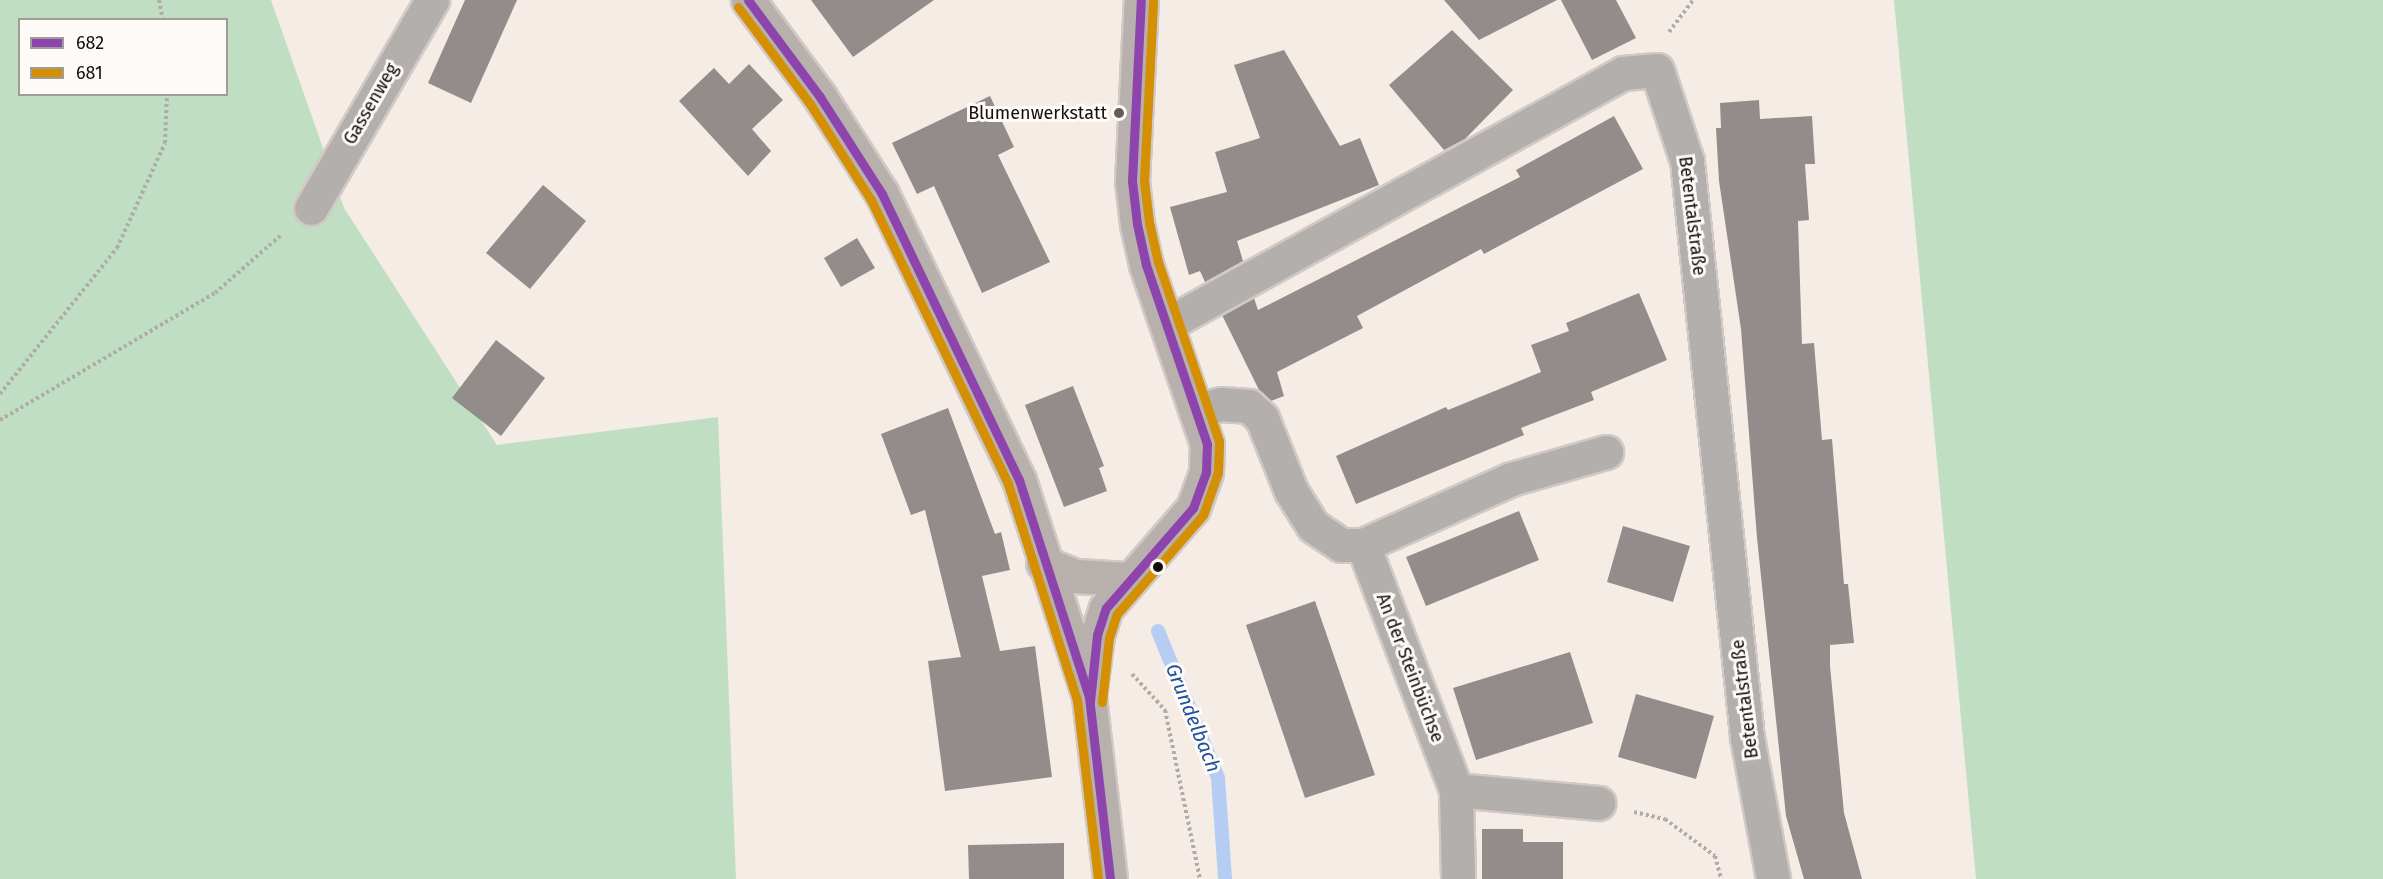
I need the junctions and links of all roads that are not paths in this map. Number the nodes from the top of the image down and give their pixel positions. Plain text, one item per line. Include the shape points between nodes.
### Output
1 (432, 0) edge
2 (748, 0) edge
3 (1141, 0) edge
4 (311, 208) road end
5 (1168, 323) junction
6 (1197, 410) junction
7 (1606, 452) dead end
8 (1363, 545) junction
9 (1043, 563) junction
10 (1128, 579) junction
11 (1089, 697) junction
12 (1456, 790) junction
13 (1598, 803) road end
14 (1110, 879) edge
15 (1458, 879) edge
16 (1773, 879) edge

1 - 4 street, Gassenweg
2 - 9 main road via 820,97 882,195 1019,480
3 - 5 main road via 1132,181 1146,265
5 - 6 main road
5 - 16 street, Betentalstraße via 1623,73 1657,70 1687,161 1747,737
6 - 8 street via 1221,404 1249,406 1262,418 1291,491 1313,526 1341,545
6 - 10 main road via 1207,444 1201,490 1179,526
7 - 8 street via 1510,479
8 - 12 street, An der Steinbüchse
9 - 10 main road via 1075,576
9 - 11 main road
10 - 11 main road via 1106,608 1097,635
11 - 14 main road
12 - 13 street
12 - 15 street, An der Steinbüchse

